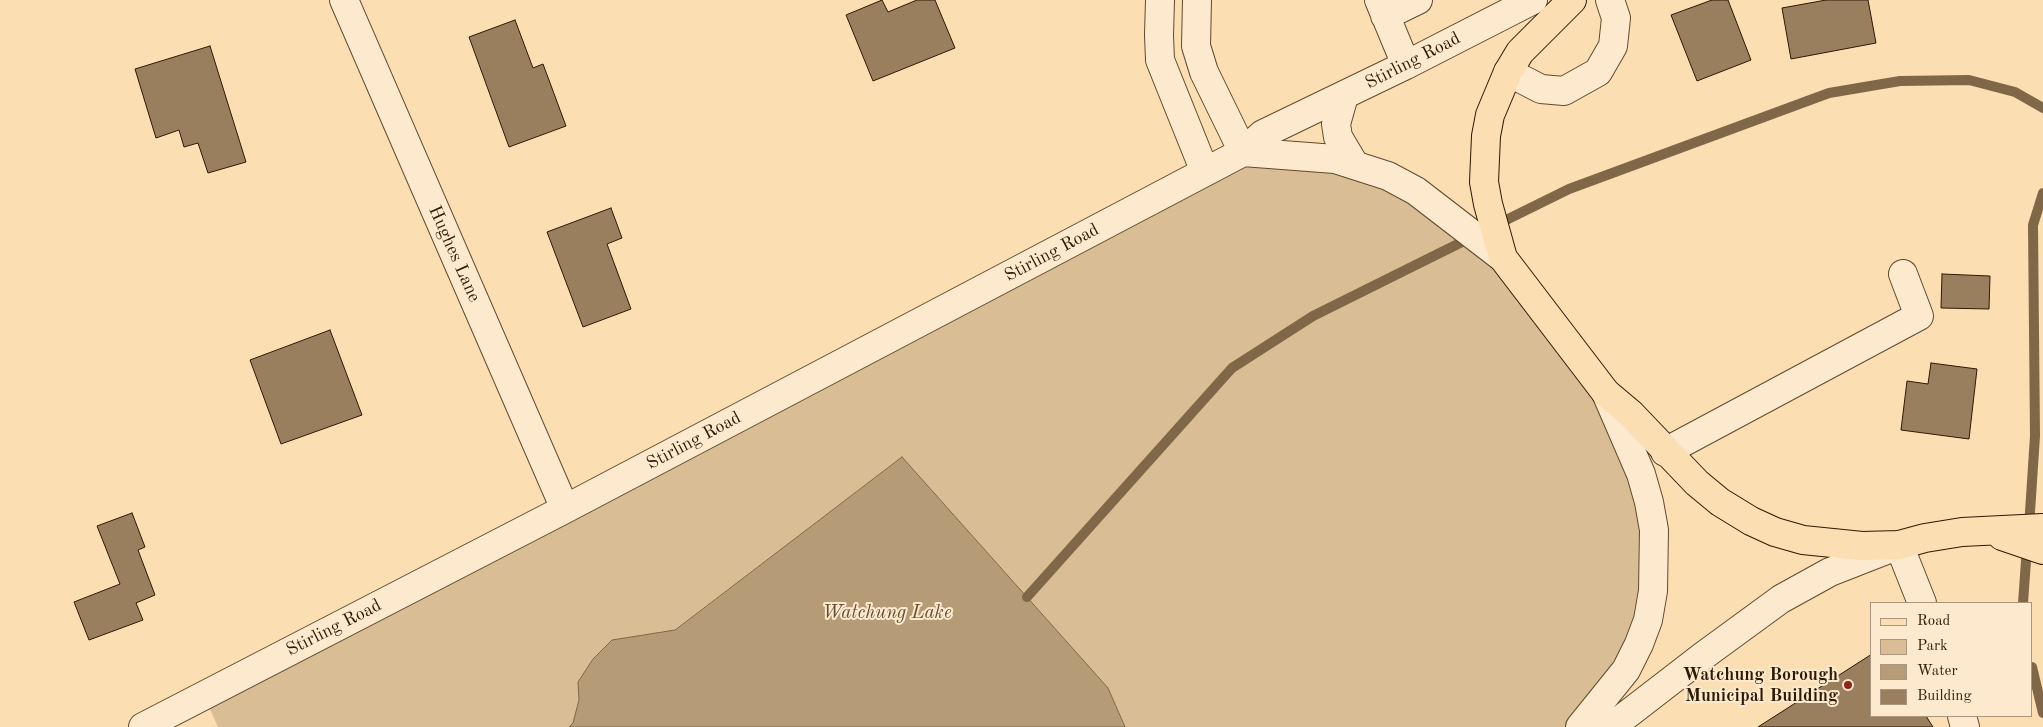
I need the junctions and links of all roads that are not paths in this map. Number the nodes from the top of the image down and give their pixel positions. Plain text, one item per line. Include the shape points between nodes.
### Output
1 (344, 0) edge
2 (1160, 0) edge
3 (1197, 0) edge
4 (1418, 0) edge
5 (1533, 0) edge
6 (1572, 0) edge
7 (1610, 0) edge
8 (1382, 8) edge
9 (1406, 65) junction
10 (1508, 72) junction
11 (1344, 96) junction
12 (1242, 152) junction
13 (1354, 164) junction
14 (1205, 172) junction
15 (1503, 258) junction
16 (1904, 274) dead end
17 (1606, 393) junction
18 (1666, 452) junction
19 (565, 509) junction
20 (2043, 528) edge
21 (1989, 531) junction
22 (1899, 545) junction
23 (2043, 550) edge
24 (1922, 602) edge
25 (143, 727) edge
26 (1580, 727) edge
27 (1611, 727) edge

1 - 19 street, Hughes Lane
2 - 14 street via 1160,60
3 - 12 street via 1196,46 1204,72
4 - 8 street
5 - 9 street, Stirling Road
6 - 10 main road via 1520,52
7 - 10 street via 1616,18 1613,46 1598,72 1564,91 1541,89
8 - 9 street
9 - 11 street, Stirling Road
10 - 15 main road via 1490,115 1484,182
11 - 12 street, Stirling Road via 1263,134
11 - 13 street via 1336,124 1338,137
12 - 13 street via 1313,156
12 - 14 street, Stirling Road
13 - 15 street via 1388,176 1416,191
14 - 19 street, Stirling Road
15 - 17 main road
16 - 18 street via 1919,316
17 - 18 main road via 1631,414
17 - 26 street via 1650,502 1654,530 1653,591 1648,620 1626,670
18 - 22 main road via 1720,502 1775,532 1834,544
19 - 25 street, Stirling Road
20 - 21 main road
21 - 22 main road via 1962,532
21 - 23 main road
22 - 24 street
22 - 27 street via 1830,572 1781,598

